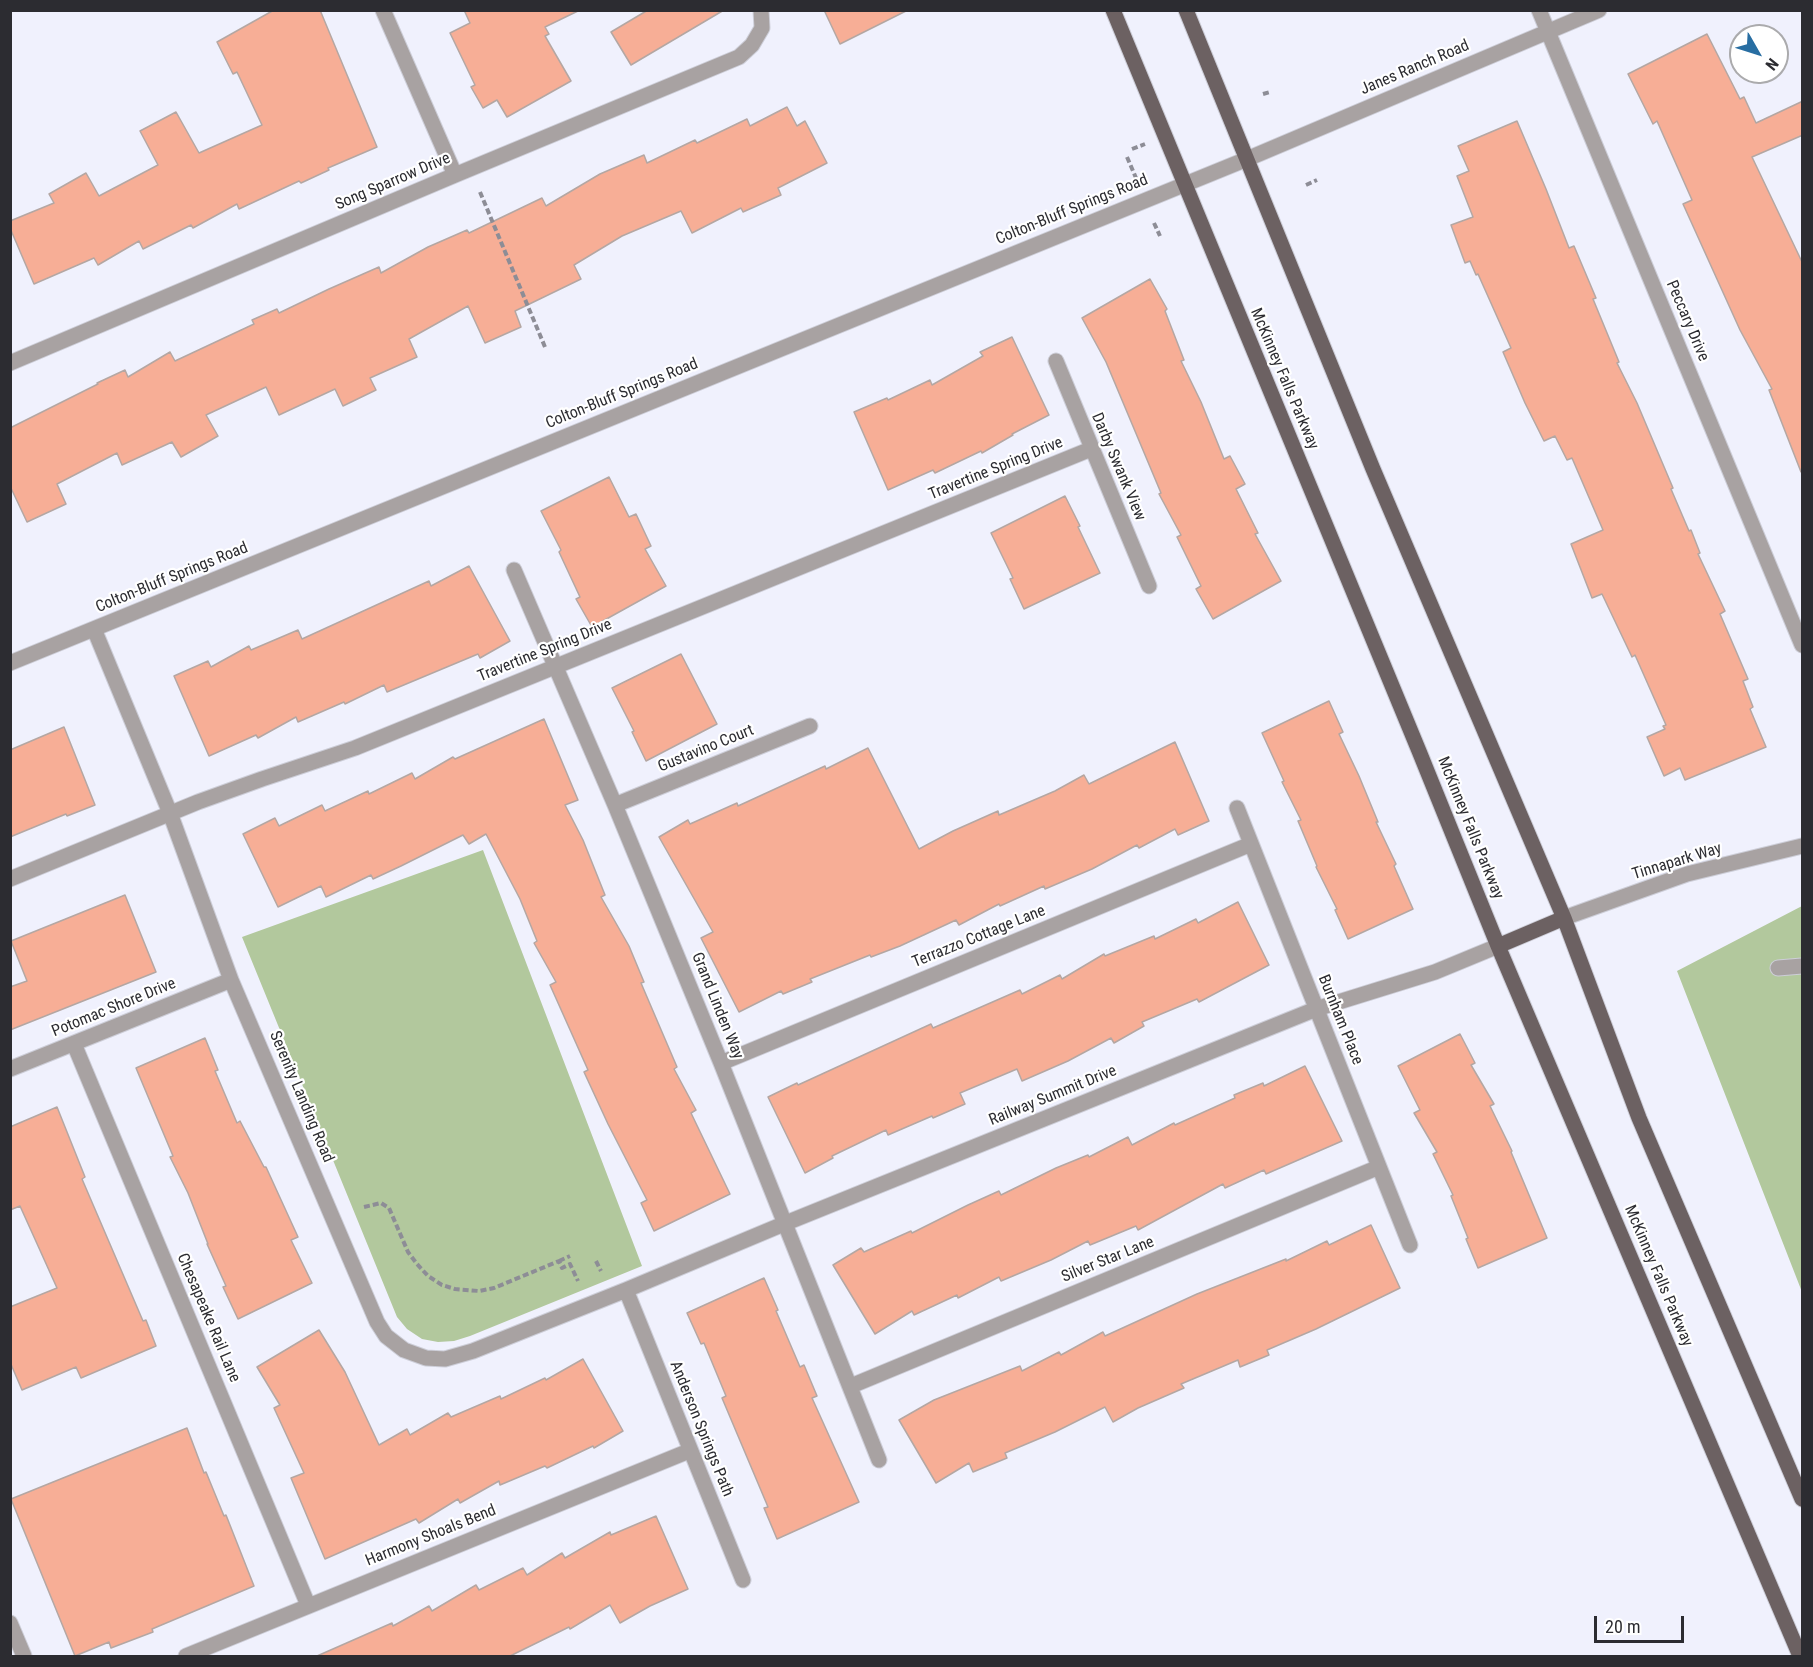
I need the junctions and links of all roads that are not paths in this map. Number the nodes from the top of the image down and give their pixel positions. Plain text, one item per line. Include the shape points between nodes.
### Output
1 (383, 10) edge
2 (761, 10) edge
3 (1113, 10) edge
4 (1186, 10) edge
5 (1539, 10) edge
6 (1599, 10) edge
7 (1547, 31) junction
8 (1247, 159) junction
9 (455, 175) junction
10 (1184, 184) junction
11 (12, 359) edge
12 (1056, 361) dead end
13 (1091, 449) junction
14 (514, 570) dead end
15 (1149, 586) dead end
16 (94, 629) junction
17 (1803, 645) edge
18 (10, 663) edge
19 (555, 666) junction
20 (810, 726) dead end
21 (615, 805) junction
22 (1237, 808) dead end
23 (170, 813) junction
24 (1251, 844) junction
25 (1803, 846) edge
26 (10, 879) edge
27 (1564, 918) junction
28 (1498, 946) junction
29 (1803, 966) edge
30 (1778, 968) dead end
31 (231, 980) junction
32 (1316, 1009) junction
33 (74, 1044) junction
34 (721, 1063) junction
35 (10, 1070) edge
36 (1378, 1167) junction
37 (786, 1224) junction
38 (1410, 1245) dead end
39 (626, 1290) junction
40 (851, 1386) junction
41 (689, 1451) junction
42 (879, 1460) dead end
43 (1803, 1499) edge
44 (743, 1581) dead end
45 (308, 1605) junction
46 (10, 1623) edge
47 (24, 1656) edge
48 (186, 1656) edge
49 (1800, 1656) edge

1 - 9 street
2 - 9 street, Song Sparrow Drive via 762,28 739,57
3 - 10 main road, McKinney Falls Parkway
4 - 8 main road
5 - 7 street, Peccary Drive
6 - 7 street, Janes Ranch Road
7 - 8 street, Janes Ranch Road
7 - 17 street, Peccary Drive
8 - 10 street, Colton-Bluff Springs Road
8 - 27 main road via 1373,469
9 - 11 street, Song Sparrow Drive
10 - 16 street, Colton-Bluff Springs Road
10 - 28 main road, McKinney Falls Parkway
12 - 13 street, Darby Swank View
13 - 15 street, Darby Swank View
13 - 19 street, Travertine Spring Drive
14 - 19 street, Grand Linden Way
16 - 18 street, Colton-Bluff Springs Road
16 - 23 street, Serenity Landing Road
19 - 21 street, Grand Linden Way
19 - 23 street, Travertine Spring Drive via 355,748
20 - 21 street, Gustavino Court
21 - 34 street, Grand Linden Way
22 - 24 street, Burnham Place
23 - 26 street, Travertine Spring Drive
23 - 31 street, Serenity Landing Road
24 - 32 street, Burnham Place
24 - 34 street, Terrazzo Cottage Lane
25 - 27 street, Tinnapark Way via 1687,874
27 - 28 main road
27 - 43 main road via 1639,1118
28 - 32 street, Railway Summit Drive via 1435,972
28 - 49 main road, McKinney Falls Parkway
29 - 30 street
31 - 33 street, Potomac Shore Drive
31 - 39 street, Serenity Landing Road via 386,1336 404,1350 444,1359
32 - 36 street, Burnham Place
32 - 37 street, Railway Summit Drive
33 - 35 street, Potomac Shore Drive
33 - 45 street, Chesapeake Rail Lane
34 - 37 street, Grand Linden Way
36 - 38 street, Burnham Place
36 - 40 street, Silver Star Lane
37 - 39 street, Railway Summit Drive
37 - 40 street, Grand Linden Way
39 - 41 street, Anderson Springs Path
40 - 42 street, Grand Linden Way
41 - 44 street, Anderson Springs Path
41 - 45 street, Harmony Shoals Bend
45 - 48 street, Harmony Shoals Bend
46 - 47 street

